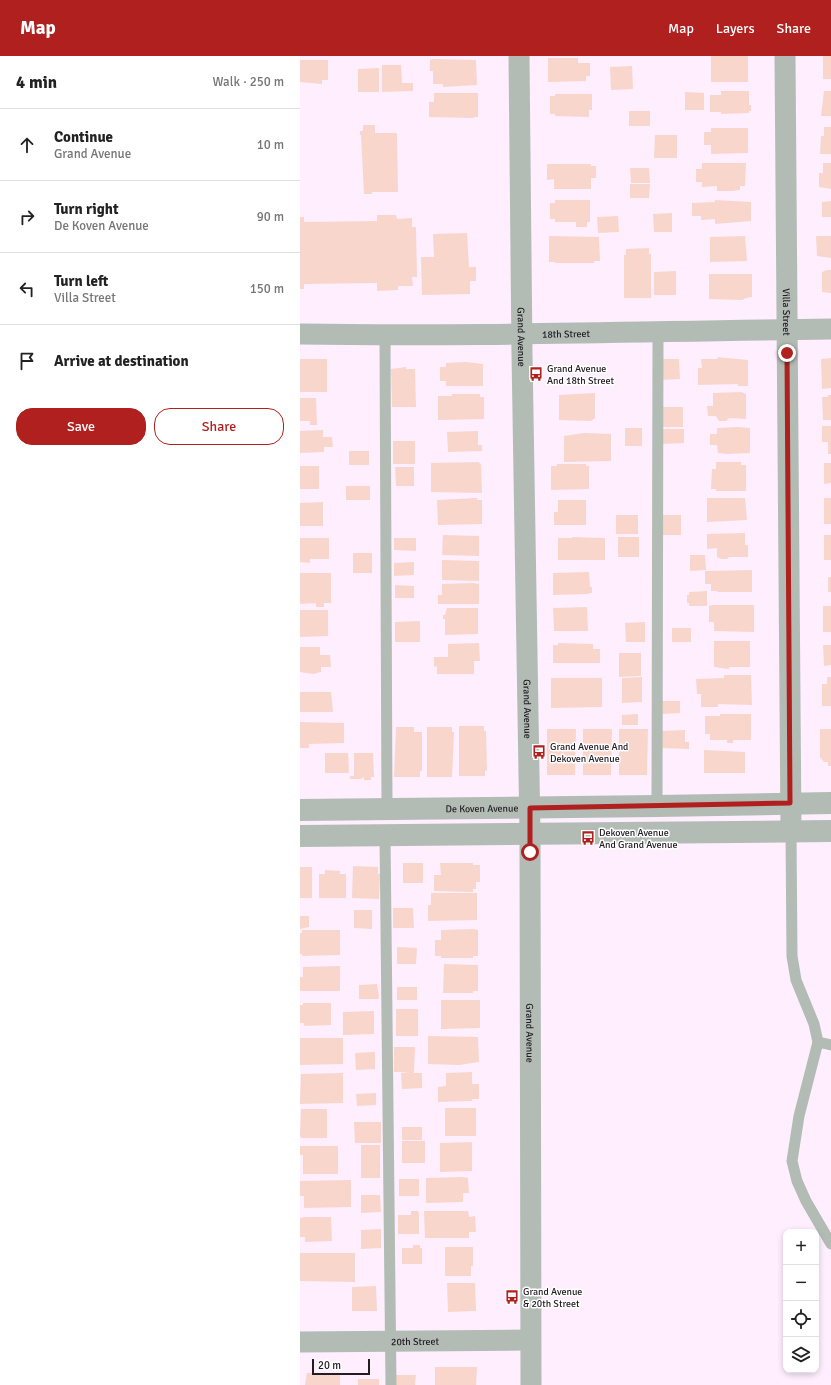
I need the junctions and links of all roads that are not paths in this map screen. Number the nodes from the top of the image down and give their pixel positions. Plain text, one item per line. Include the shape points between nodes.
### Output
1 (519, 56) edge
2 (785, 56) edge
3 (831, 329) edge
4 (658, 330) junction
5 (787, 330) junction
6 (300, 334) edge
7 (522, 334) junction
8 (385, 335) junction
9 (790, 803) junction
10 (831, 803) edge
11 (657, 806) junction
12 (530, 808) junction
13 (387, 809) junction
14 (300, 810) edge
15 (831, 831) edge
16 (790, 832) junction
17 (530, 834) junction
18 (385, 835) junction
19 (300, 836) edge
20 (818, 1042) junction
21 (831, 1045) edge
22 (831, 1244) edge
23 (530, 1340) junction
24 (300, 1342) edge
25 (391, 1342) junction
26 (391, 1385) edge
27 (531, 1385) edge

1 - 7 street, Grand Avenue
2 - 5 street, Villa Street
3 - 5 street, 18th Street
4 - 5 street, 18th Street
4 - 7 street, 18th Street
4 - 11 lane
5 - 9 street, Villa Street
6 - 8 street, 18th Street
7 - 8 street, 18th Street
7 - 12 street, Grand Avenue
8 - 13 lane
9 - 10 street, De Koven Avenue
9 - 11 street, De Koven Avenue
9 - 16 street, Villa Street
11 - 12 street, De Koven Avenue
12 - 13 street, De Koven Avenue
12 - 17 street, Grand Avenue
13 - 14 street, De Koven Avenue
15 - 16 street
16 - 17 street
16 - 20 lane via 792,956 796,980 814,1024
17 - 18 street
17 - 23 street, Grand Avenue
18 - 19 street
18 - 25 lane
20 - 21 lane
20 - 22 lane via 799,1116 792,1161 806,1201
23 - 25 street, 20th Street
23 - 27 street, Grand Avenue
24 - 25 street, 20th Street
25 - 26 lane

